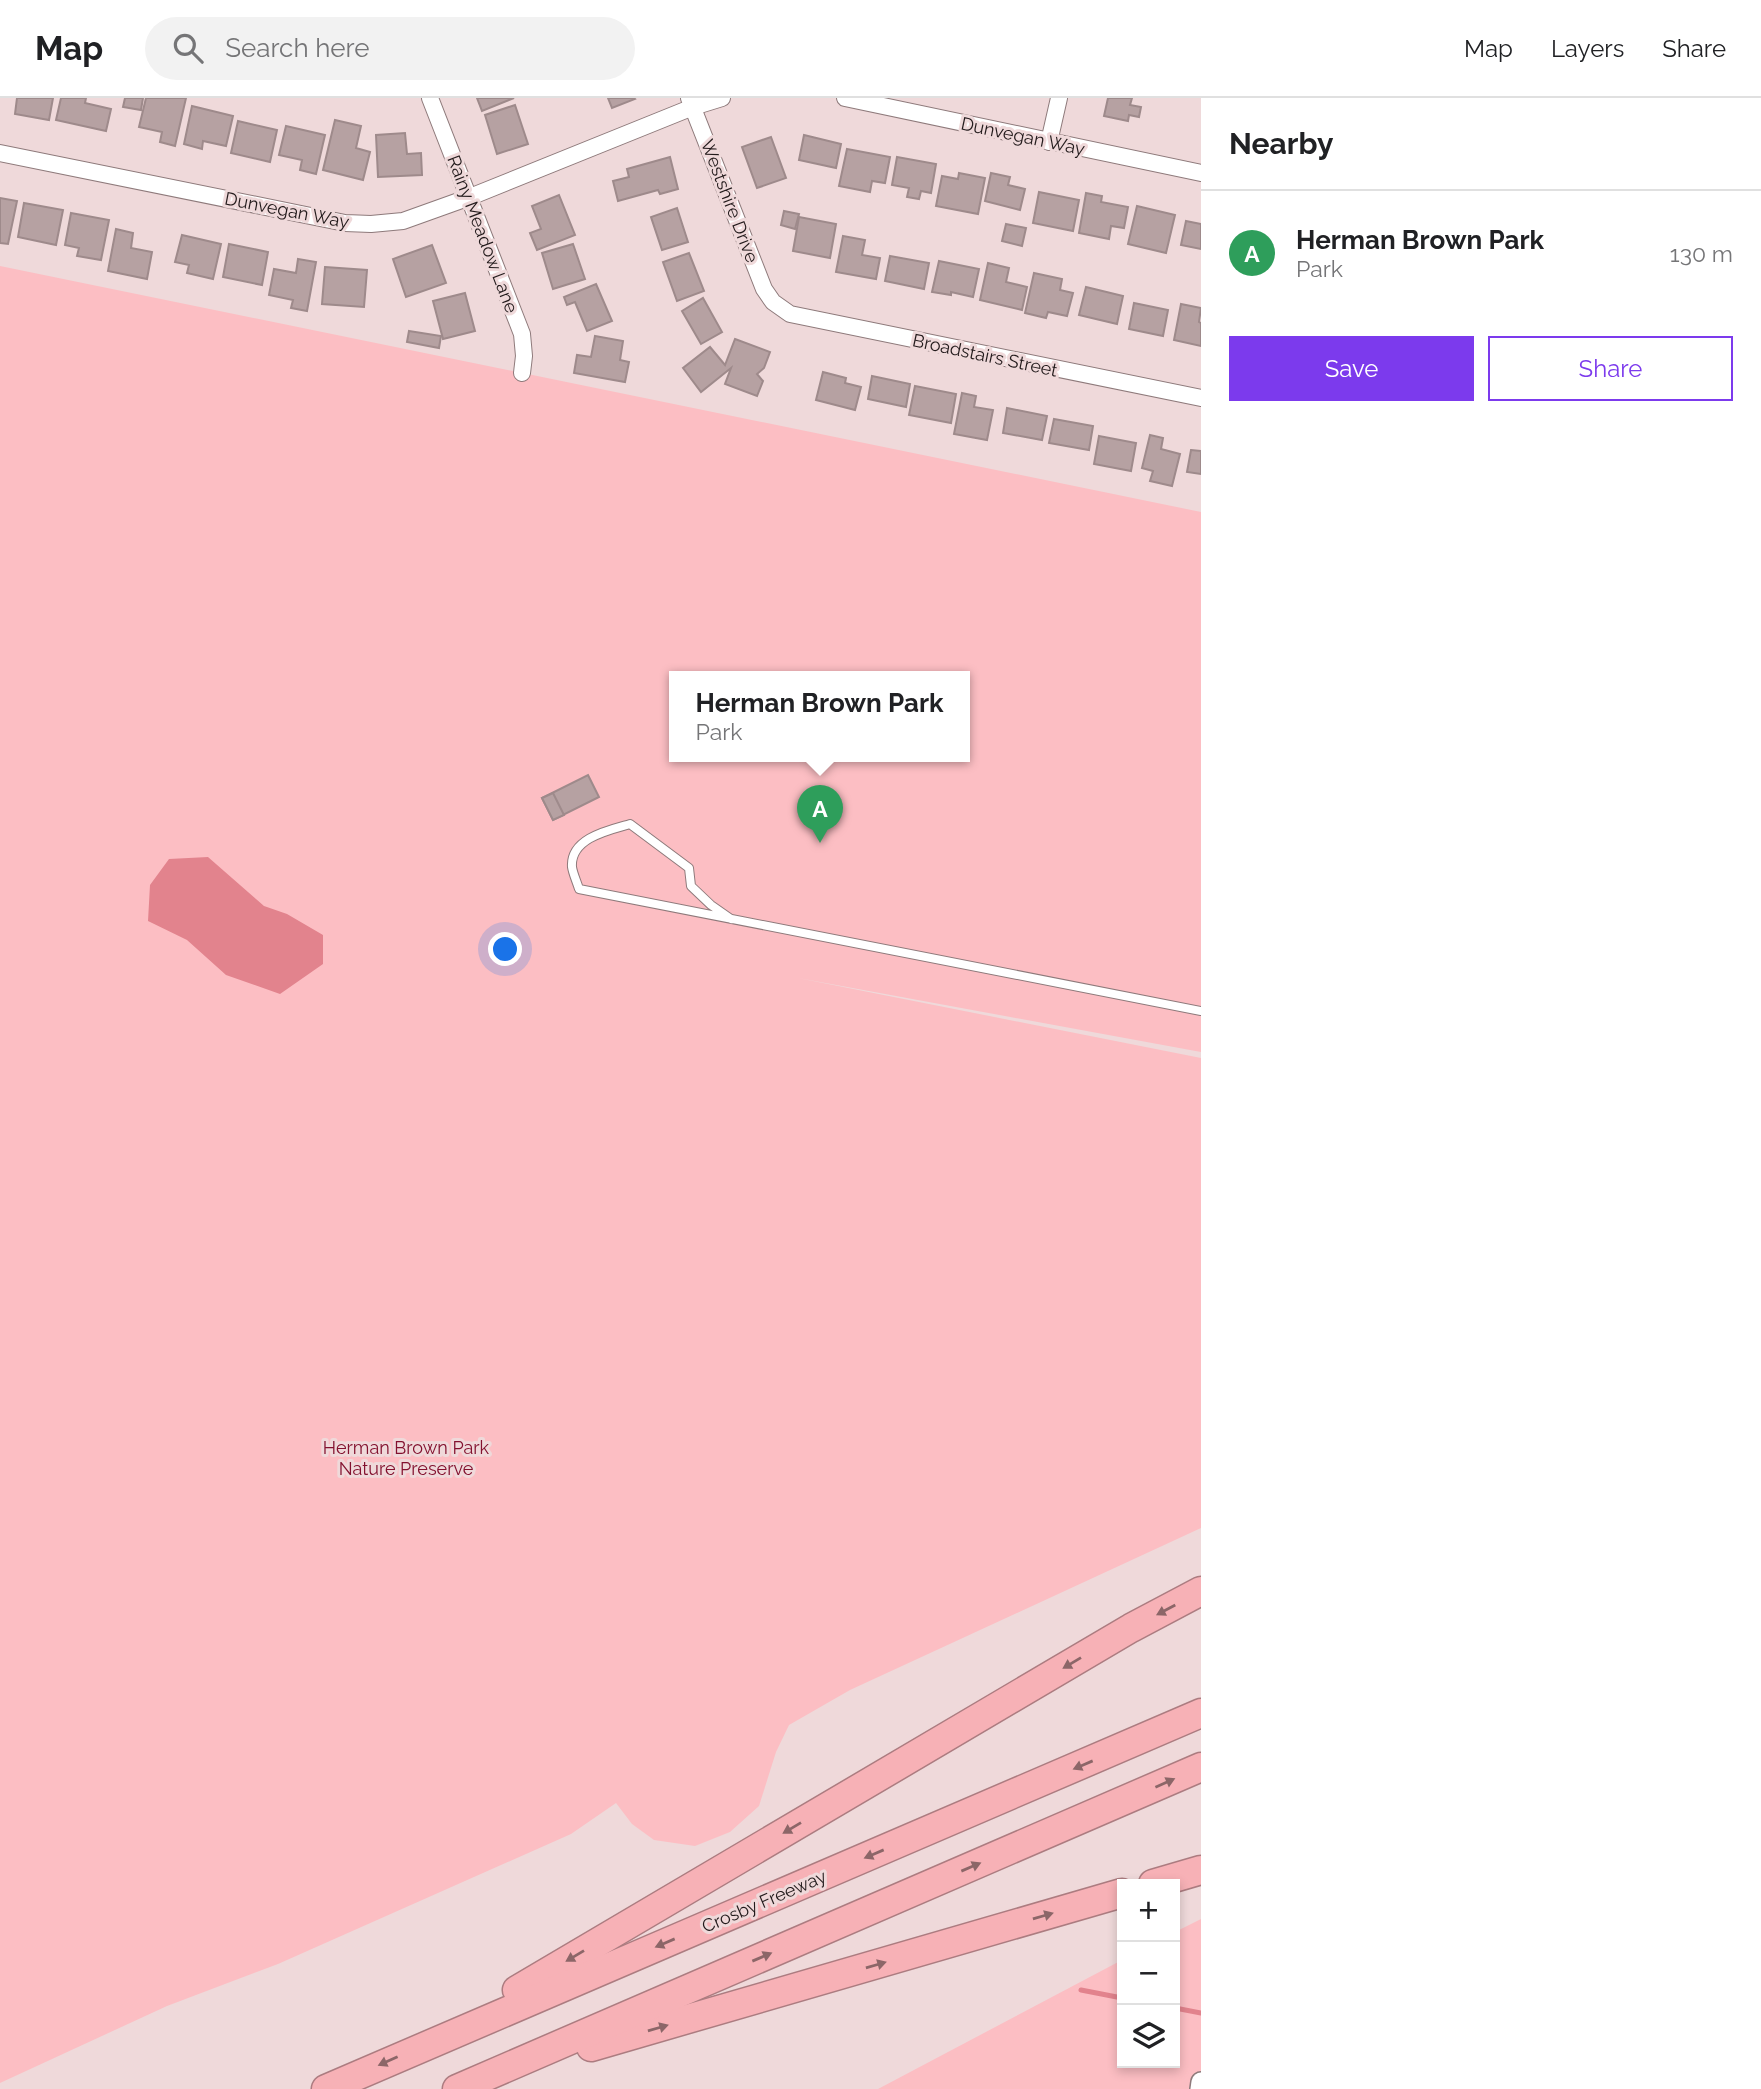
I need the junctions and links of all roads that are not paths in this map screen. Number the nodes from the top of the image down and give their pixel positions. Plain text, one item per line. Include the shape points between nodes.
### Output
1 (430, 98) edge
2 (722, 98) edge
3 (845, 98) edge
4 (1059, 98) edge
5 (691, 102) edge
6 (1049, 142) junction
7 (0, 153) edge
8 (1201, 173) edge
9 (470, 197) junction
10 (773, 302) joint
11 (522, 373) dead end
12 (1201, 398) edge
13 (731, 919) junction
14 (1201, 1011) edge
15 (1201, 1591) edge
16 (1201, 1713) edge
17 (1201, 1767) edge
18 (1201, 1870) edge
19 (1170, 1879) edge
20 (1117, 1894) edge
21 (420, 2047) junction
22 (1201, 2082) edge
23 (466, 2085) edge
24 (326, 2089) edge
25 (1200, 2089) edge

1 - 9 street, Rainy Meadow Lane
2 - 5 street, Dunvegan Way
3 - 6 street, Dunvegan Way
4 - 6 street
5 - 9 street, Dunvegan Way
5 - 10 street, Westshire Drive
6 - 8 street, Dunvegan Way
7 - 9 street, Dunvegan Way via 345,223 403,221
9 - 11 street, Rainy Meadow Lane via 522,334
10 - 12 street, Broadstairs Street via 790,314
13 - 13 lane via 691,886 689,868 630,824 593,835 575,852 572,867 579,889
13 - 14 lane
15 -> 21 highway
16 -> 21 highway, Crosby Freeway
23 -> 17 highway
18 - 19 highway
23 -> 20 highway
21 -> 24 highway, Crosby Freeway
22 - 25 street

